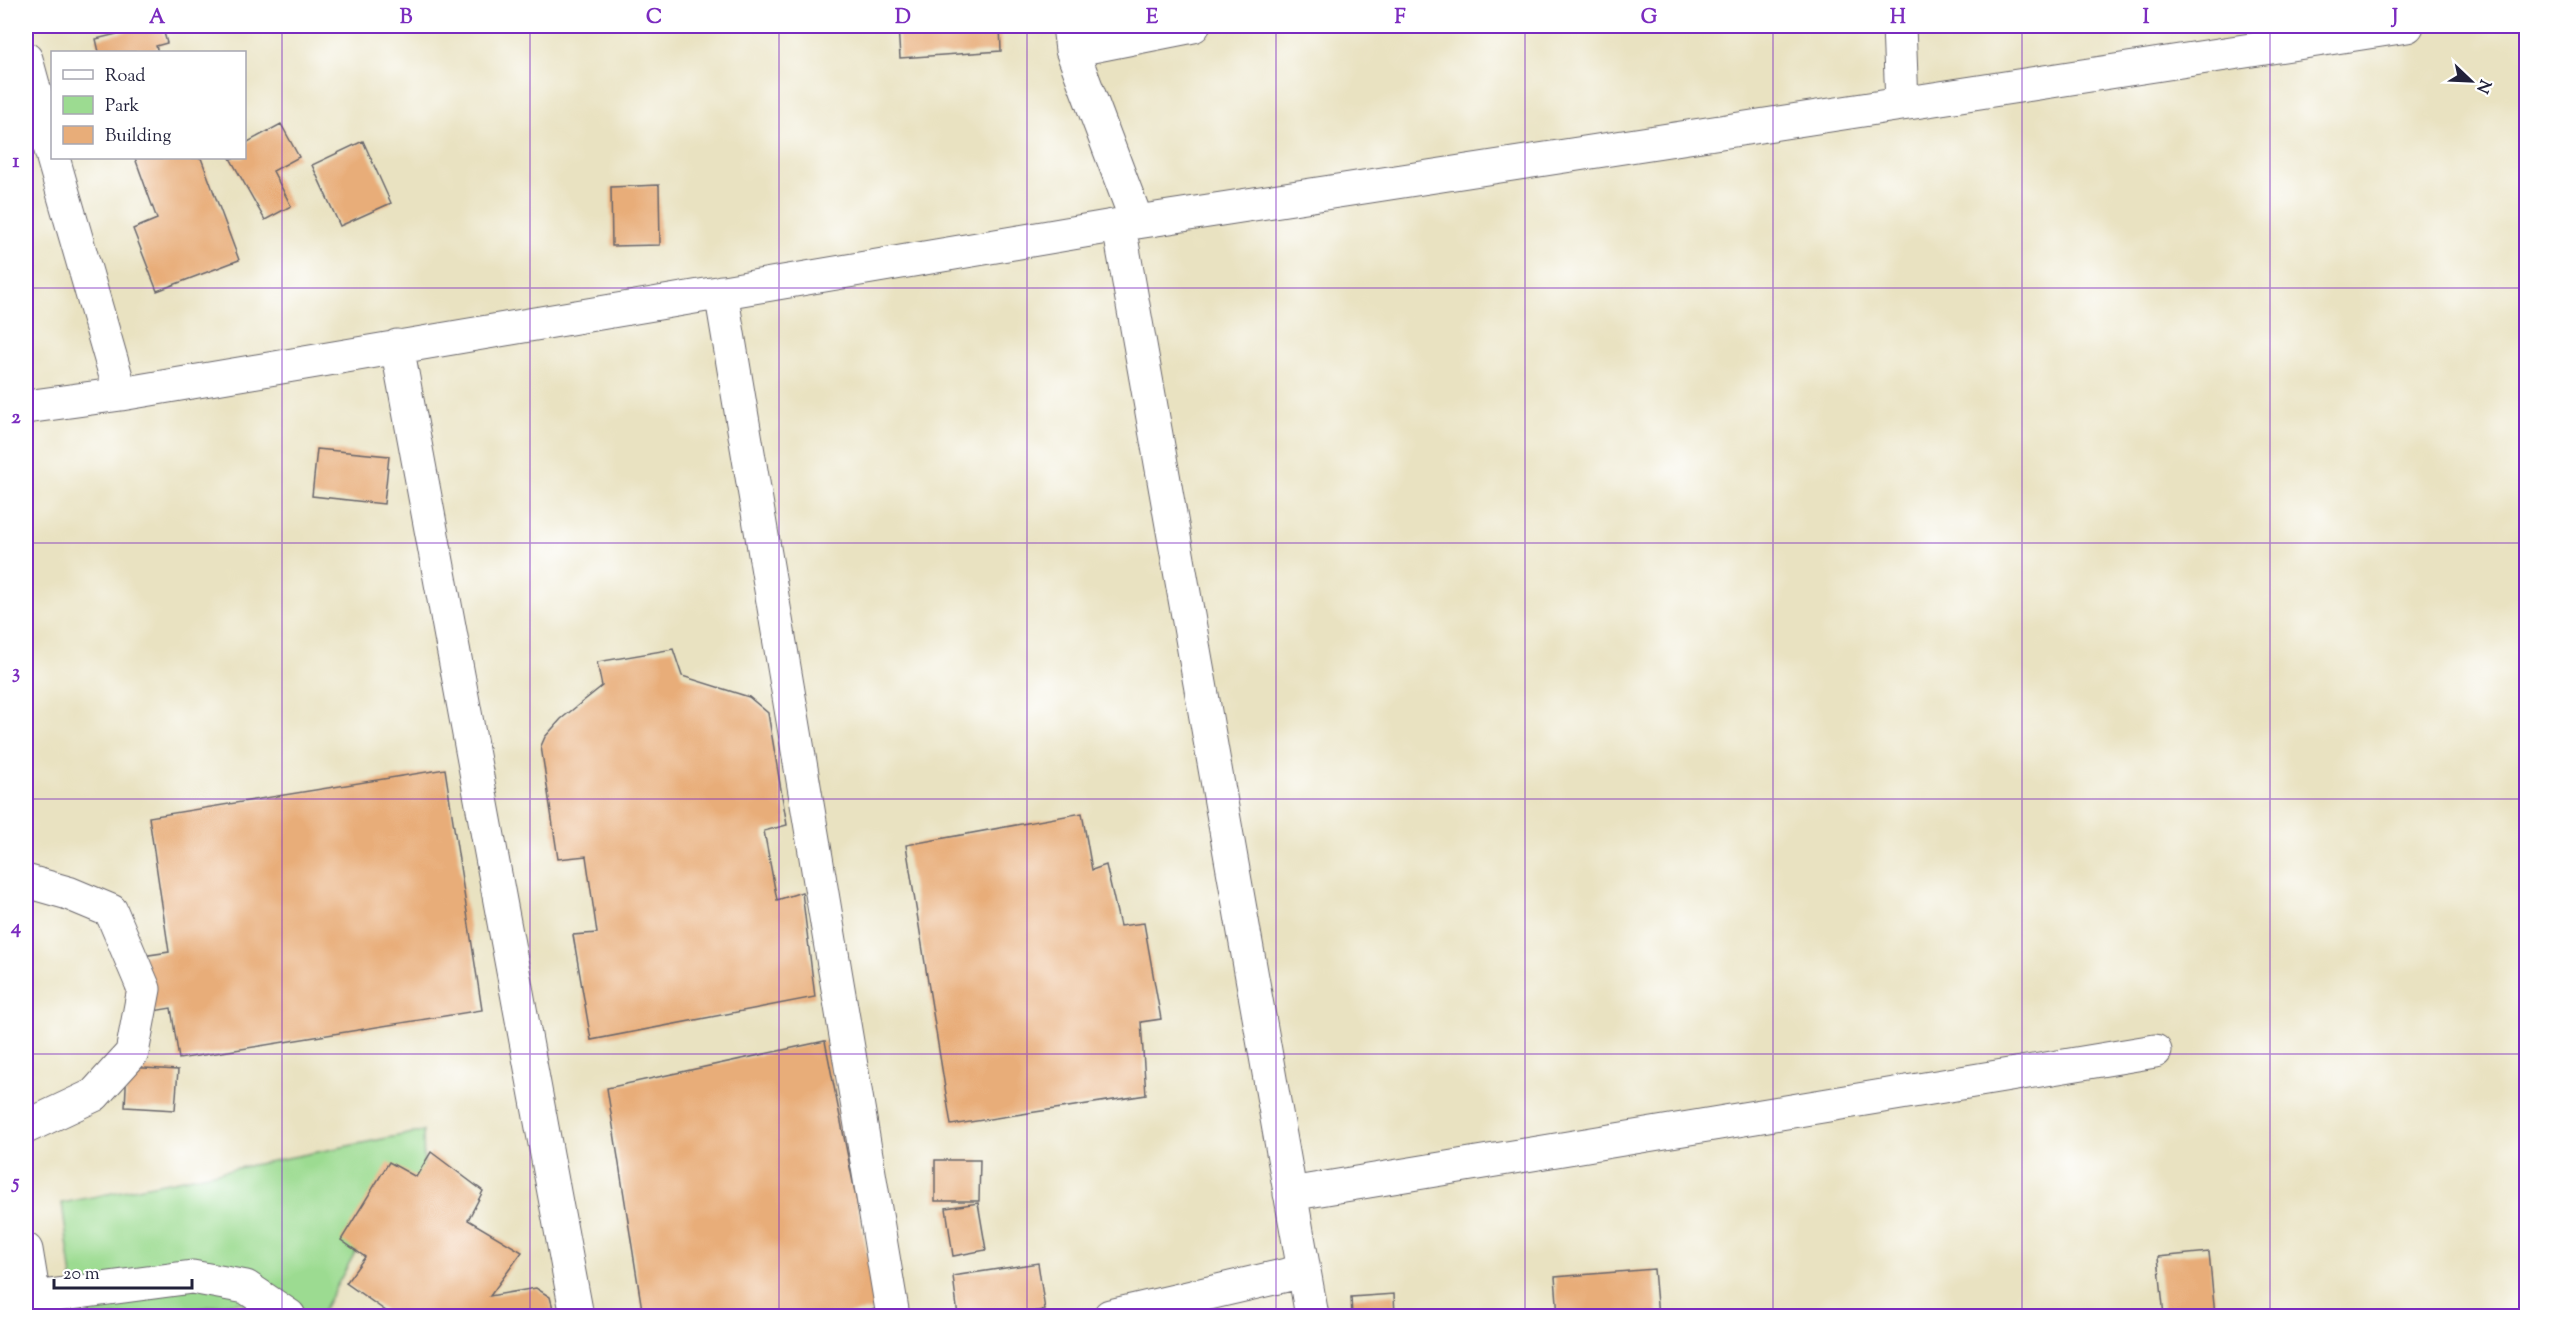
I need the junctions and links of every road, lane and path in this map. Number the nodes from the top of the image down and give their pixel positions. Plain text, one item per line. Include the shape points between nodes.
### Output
1 (1193, 26) edge
2 (1899, 26) edge
3 (2407, 26) edge
4 (2264, 37) edge
5 (1071, 38) edge
6 (26, 59) edge
7 (1902, 104) junction
8 (51, 149) edge
9 (54, 159) edge
10 (1128, 224) junction
11 (721, 292) junction
12 (397, 346) junction
13 (121, 394) junction
14 (26, 407) edge
15 (26, 881) edge
16 (2155, 1051) dead end
17 (26, 1127) edge
18 (1290, 1194) junction
19 (26, 1250) edge
20 (1304, 1271) junction
21 (36, 1307) edge
22 (289, 1317) edge
23 (577, 1317) edge
24 (893, 1317) edge
25 (1110, 1317) edge
26 (1312, 1317) edge

1 - 5 street
2 - 7 street
3 - 4 street
4 - 7 street
5 - 10 street
6 - 8 street
7 - 10 street
9 - 13 street
10 - 11 street
10 - 18 street
11 - 12 street
11 - 24 street
12 - 13 street
12 - 23 street
13 - 14 street
15 - 17 street via 68,892 111,912 144,989 132,1053 94,1095
16 - 18 street
18 - 20 street
19 - 21 street
20 - 25 street
20 - 26 street
21 - 22 street via 192,1277 246,1287

